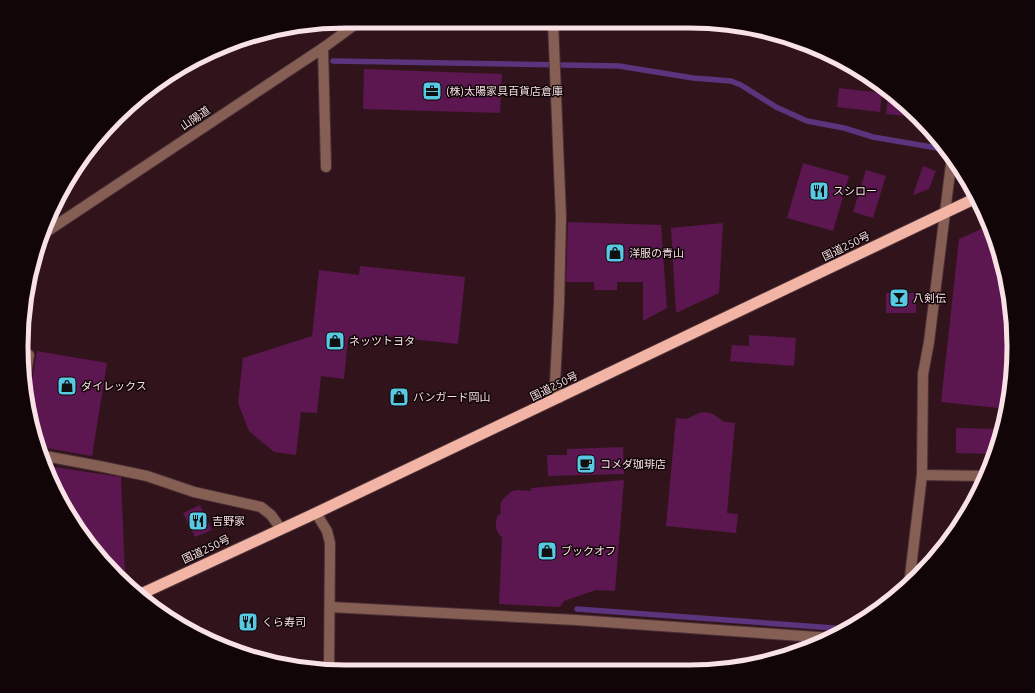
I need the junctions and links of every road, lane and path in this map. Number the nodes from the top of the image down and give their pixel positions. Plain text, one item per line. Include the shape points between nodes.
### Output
1 (350, 28) edge
2 (553, 28) edge
3 (323, 48) junction
4 (326, 167) dead end
5 (951, 167) edge
6 (971, 200) edge
7 (945, 213) junction
8 (51, 229) edge
9 (558, 398) junction
10 (48, 457) edge
11 (922, 475) junction
12 (979, 476) edge
13 (316, 513) junction
14 (281, 529) junction
15 (910, 576) edge
16 (144, 592) edge
17 (330, 607) junction
18 (818, 637) edge
19 (329, 664) edge

1 - 3 street, 山陽道
2 - 9 street via 561,218 555,383
3 - 4 street
3 - 8 street, 山陽道
5 - 7 street
6 - 7 highway, 国道250号
7 - 9 highway, 国道250号
7 - 11 street via 923,374
9 - 13 highway, 国道250号
10 - 14 street via 147,476 194,492 261,507 271,514
11 - 12 street
11 - 15 street
13 - 14 highway, 国道250号
13 - 17 street via 327,531 330,543
14 - 16 highway, 国道250号
17 - 18 street via 576,620
17 - 19 street

